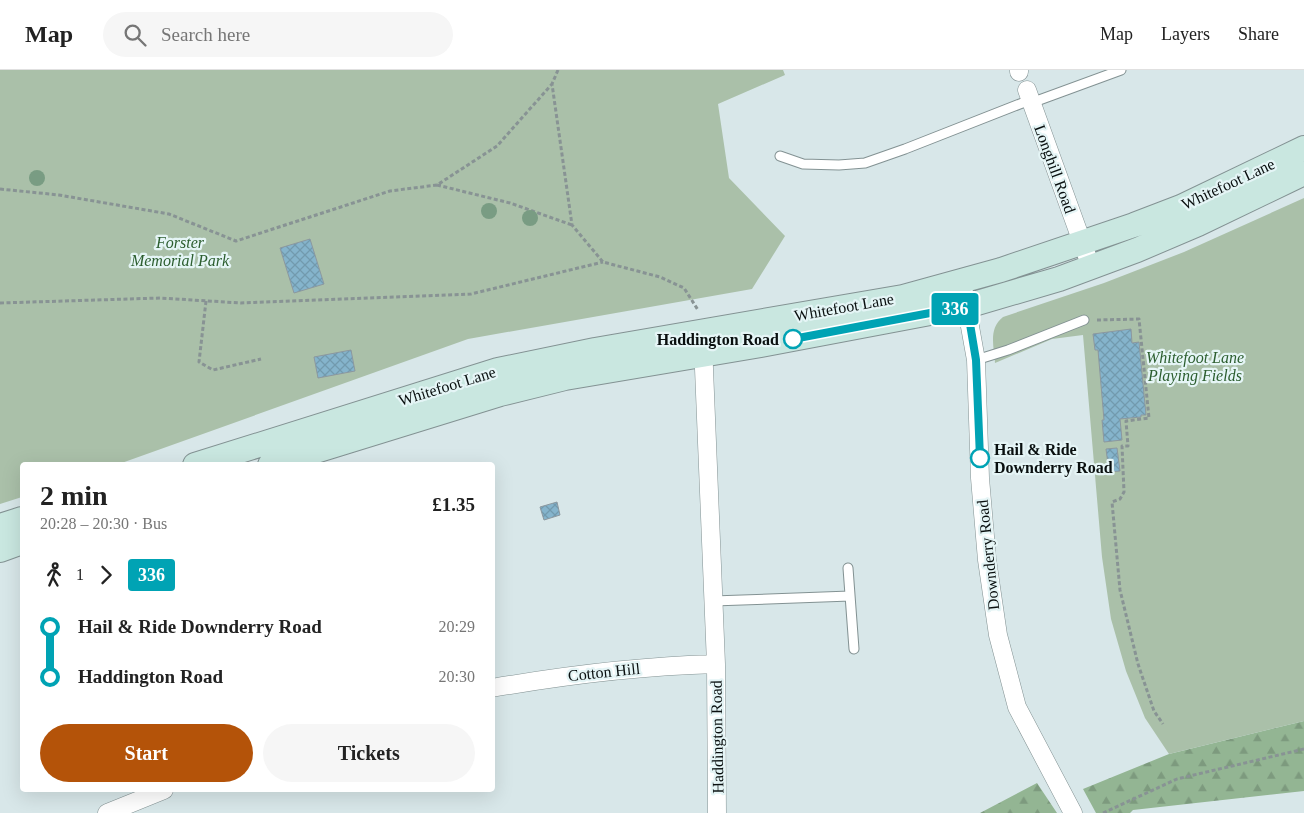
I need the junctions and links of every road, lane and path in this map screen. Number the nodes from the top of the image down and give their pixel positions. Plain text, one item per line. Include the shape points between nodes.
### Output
1 (558, 70) edge
2 (1121, 70) edge
3 (1019, 71) edge
4 (552, 84) junction
5 (1029, 97) junction
6 (1304, 148) edge
7 (780, 156) dead end
8 (1304, 174) edge
9 (437, 185) junction
10 (0, 189) edge
11 (572, 225) junction
12 (1082, 243) junction
13 (603, 262) junction
14 (1091, 267) junction
15 (962, 282) junction
16 (206, 301) junction
17 (0, 303) edge
18 (967, 306) junction
19 (700, 320) junction
20 (1084, 320) joint
21 (704, 355) junction
22 (261, 359) dead end
23 (976, 360) junction
24 (205, 462) edge
25 (280, 462) edge
26 (20, 520) edge
27 (0, 526) edge
28 (20, 543) edge
29 (0, 550) edge
30 (848, 568) dead end
31 (850, 596) junction
32 (713, 601) junction
33 (854, 648) dead end
34 (716, 664) junction
35 (495, 687) edge
36 (1163, 724) dead end
37 (1304, 749) edge
38 (159, 792) edge
39 (107, 813) edge
40 (718, 813) edge
41 (1073, 813) edge
42 (1103, 813) edge

1 - 4 path
2 - 5 lane
3 - 5 lane, Longhill Road
4 - 9 path via 497,146
4 - 11 path
5 - 7 lane via 865,163 803,164
5 - 12 street, Longhill Road
6 - 12 street, Whitefoot Lane via 1181,206
8 - 14 street, Whitefoot Lane via 1198,224
9 - 10 path via 390,191 236,241 169,214 59,195
9 - 11 path via 510,203
11 - 13 path
12 - 14 street, Longhill Road
12 - 15 street, Whitefoot Lane
13 - 16 path via 471,294 241,303
13 - 19 path via 660,277 684,288
14 - 18 street, Whitefoot Lane via 1059,280
15 - 18 street, Downderry Road
15 - 19 street, Whitefoot Lane via 902,297
16 - 17 path via 160,298
16 - 22 path via 198,362 213,370
18 - 21 street, Whitefoot Lane
18 - 23 street, Downderry Road
19 - 21 street, Haddington Road
19 - 24 street, Whitefoot Lane via 595,350 498,370
20 - 23 lane
20 - 36 path via 1139,319 1149,418 1126,421 1128,446 1122,446 1124,492 1120,499 1112,502 1120,590 1154,710
21 - 25 street, Whitefoot Lane via 565,378 500,394
21 - 32 street, Haddington Road
23 - 41 street, Downderry Road via 980,478 998,635 1017,707
26 - 27 street
28 - 29 street
30 - 31 lane
31 - 32 lane
31 - 33 lane
32 - 34 street, Haddington Road
34 - 35 street, Cotton Hill via 635,668
34 - 40 street, Haddington Road
37 - 42 path via 1177,779
38 - 39 street

